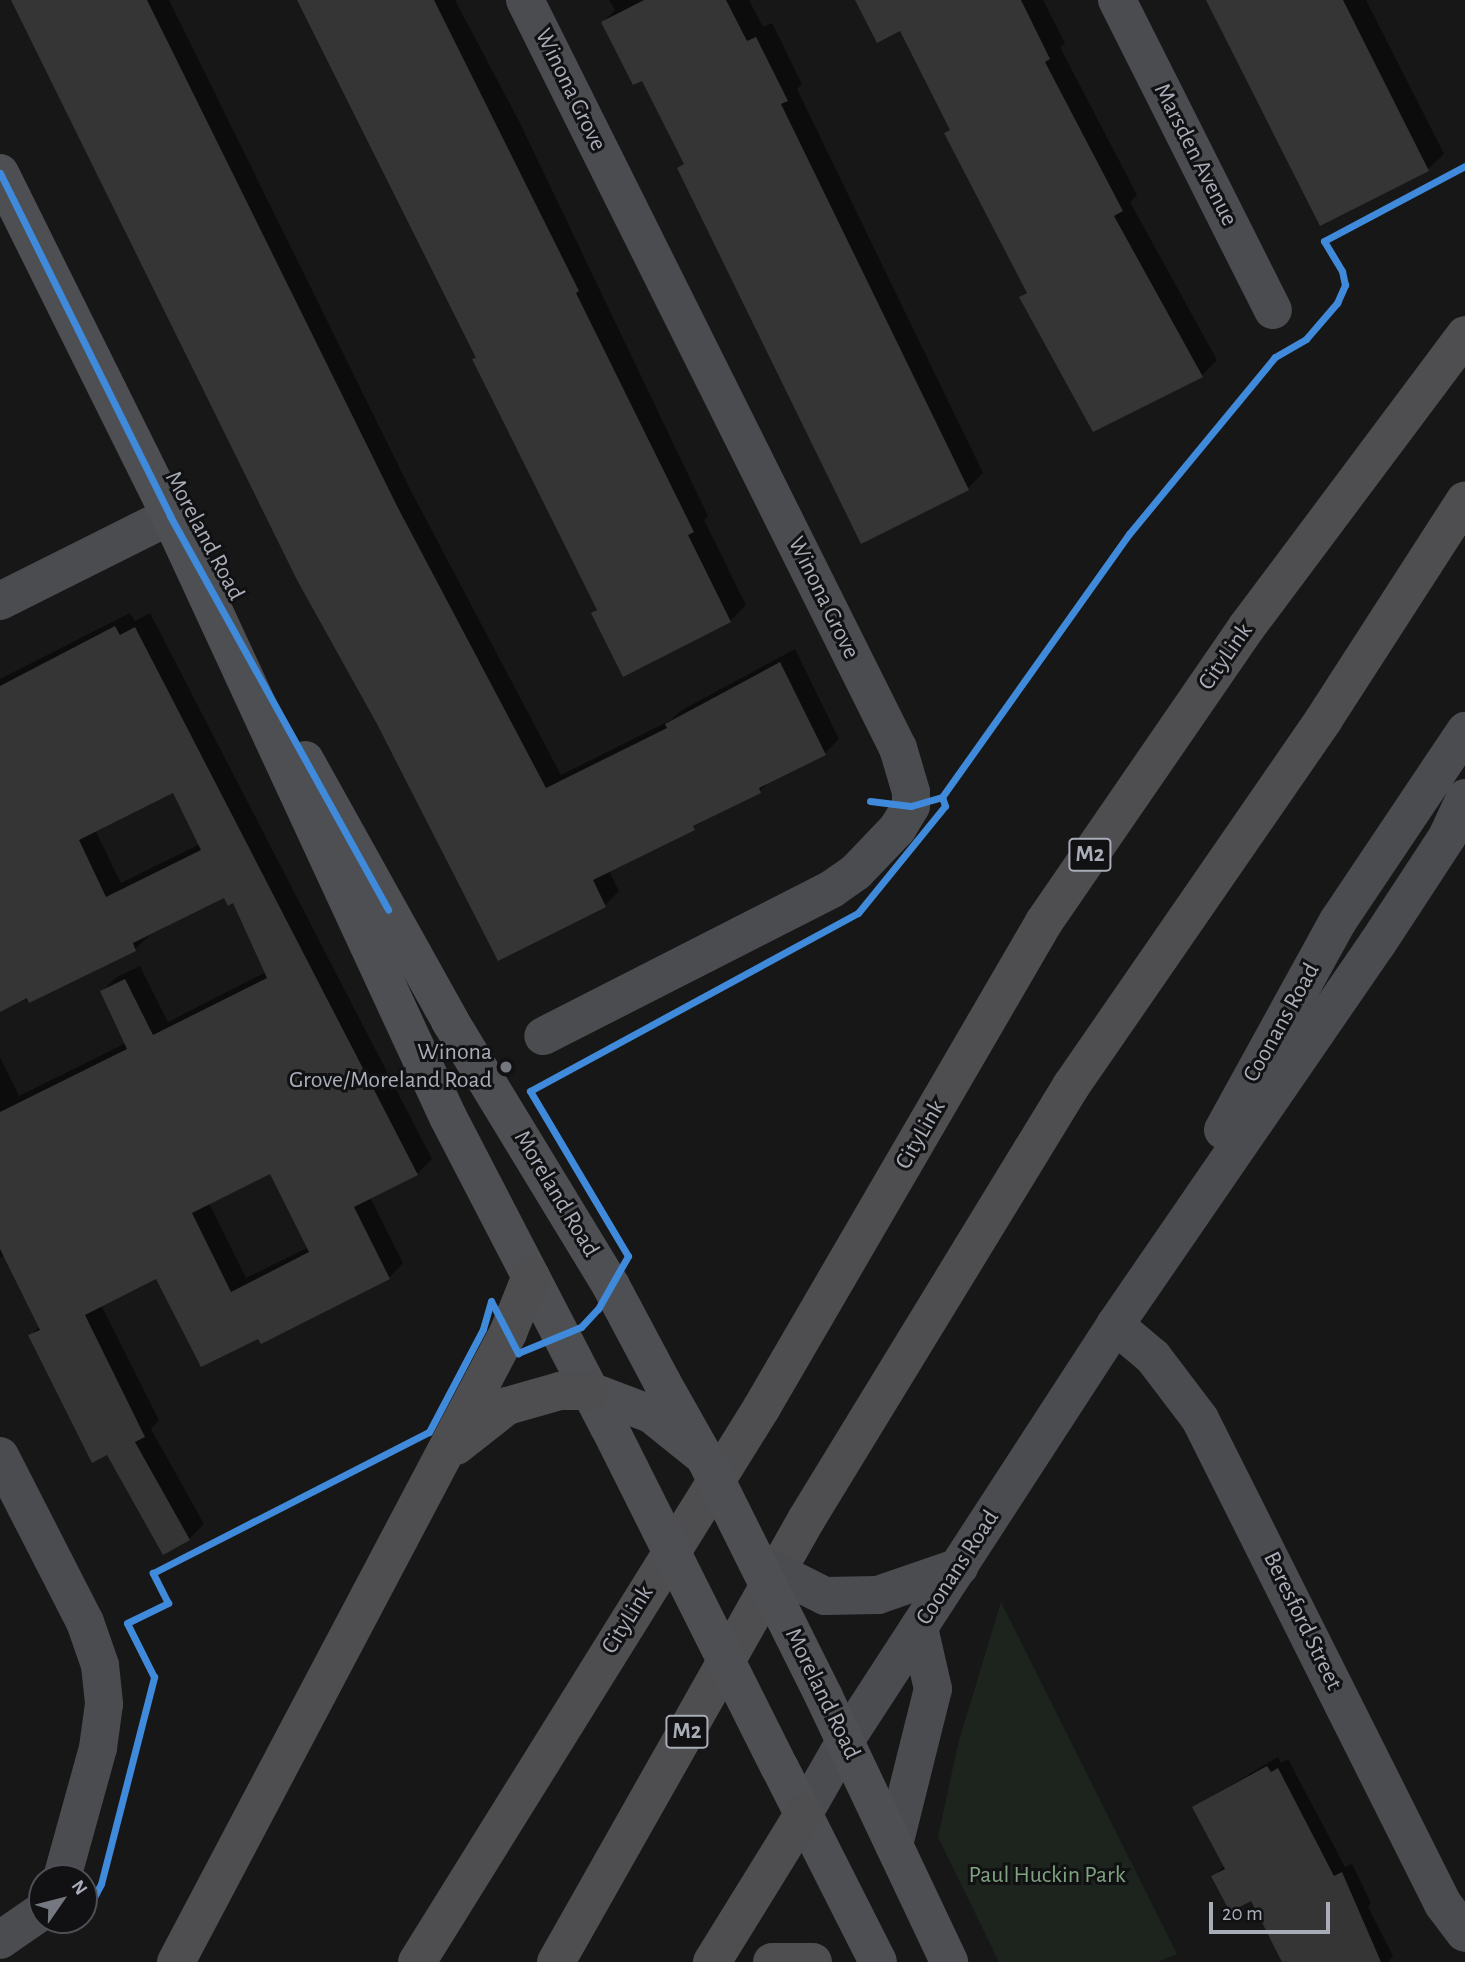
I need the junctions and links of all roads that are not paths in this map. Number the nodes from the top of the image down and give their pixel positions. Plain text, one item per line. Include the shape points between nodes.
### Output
1 (525, 0) edge
2 (1117, 0) edge
3 (0, 173) edge
4 (1273, 310) dead end
5 (1465, 335) edge
6 (1465, 500) edge
7 (170, 516) junction
8 (0, 601) edge
9 (1465, 731) edge
10 (1465, 798) edge
11 (1412, 808) junction
12 (1456, 846) edge
13 (543, 1036) dead end
14 (531, 1276) junction
15 (1115, 1325) junction
16 (590, 1391) junction
17 (635, 1406) junction
18 (0, 1456) edge
19 (411, 1515) junction
20 (757, 1562) junction
21 (959, 1567) junction
22 (919, 1628) junction
23 (845, 1741) junction
24 (804, 1813) junction
25 (894, 1845) junction
26 (66, 1864) edge
27 (28, 1921) edge
28 (1465, 1933) edge
29 (0, 1940) edge
30 (176, 1962) edge
31 (417, 1962) edge
32 (556, 1962) edge
33 (712, 1962) edge
34 (772, 1962) edge
35 (813, 1962) edge
36 (877, 1962) edge
37 (949, 1962) edge

1 - 13 street, Winona Grove via 898,748 911,792 911,806 898,828 856,872 832,889
2 - 4 street, Marsden Avenue
3 - 7 main road, Moreland Road
5 - 31 highway, CityLink / M2 via 1246,628 1044,922 762,1407
6 - 32 highway, M2 via 1324,719 1071,1086 806,1520
7 - 8 street
7 - 14 main road, Moreland Road via 334,878 448,1117
7 - 17 main road, Moreland Road via 450,1021 601,1268
9 - 11 street, Coonans Road
10 - 12 street, Coonans Road
11 - 12 street
11 - 15 street, Coonans Road via 1338,921
12 - 15 street, Coonans Road
14 - 16 main road, Moreland Road
14 - 19 highway via 508,1333
15 - 21 street, Coonans Road
15 - 28 street, Beresford Street via 1153,1357 1200,1419 1443,1904
16 - 17 main road, Moreland Road
16 - 19 highway via 529,1397 496,1413 450,1451
17 - 20 main road, Moreland Road, bridge via 706,1460
17 - 24 main road, Moreland Road, bridge via 780,1768
18 - 26 street via 85,1622 100,1665 104,1704 98,1748
19 - 30 highway
20 - 21 street, bridge via 825,1596 878,1595
20 - 23 main road, Moreland Road, bridge
21 - 22 street, Coonans Road
22 - 23 street, Coonans Road
22 - 25 street via 933,1689
23 - 24 street, Coonans Road
23 - 25 main road, Moreland Road
24 - 33 highway
24 - 36 main road, Moreland Road
25 - 37 main road, Moreland Road
27 - 29 street
34 - 35 highway

